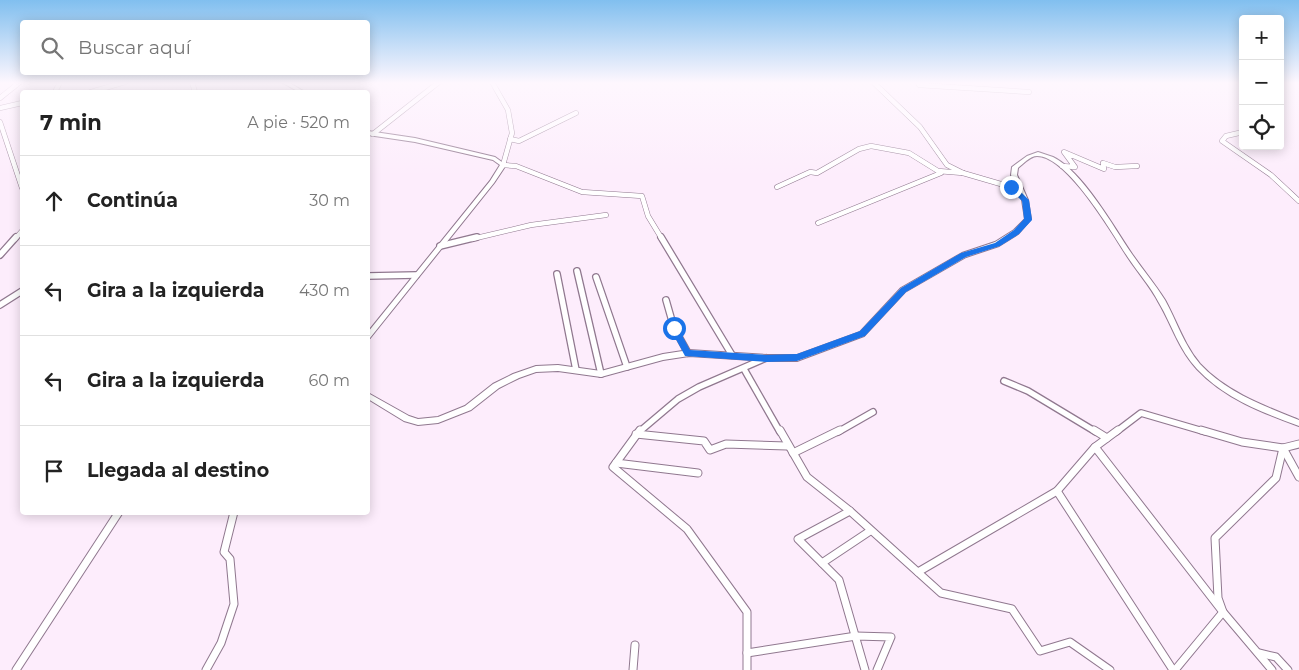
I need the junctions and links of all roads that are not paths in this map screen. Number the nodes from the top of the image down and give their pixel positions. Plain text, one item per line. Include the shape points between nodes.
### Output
1 (398, 113) edge
2 (509, 113) edge
3 (576, 113) dead end
4 (906, 113) edge
5 (0, 122) edge
6 (1239, 133) edge
7 (370, 134) edge
8 (510, 139) junction
9 (503, 165) junction
10 (1062, 166) junction
11 (1137, 166) dead end
12 (943, 172) junction
13 (963, 173) junction
14 (20, 182) edge
15 (777, 187) dead end
16 (1025, 200) junction
17 (1299, 201) edge
18 (606, 215) dead end
19 (818, 223) dead end
20 (20, 232) edge
21 (440, 246) junction
22 (0, 255) edge
23 (578, 271) dead end
24 (557, 274) dead end
25 (416, 275) junction
26 (370, 276) edge
27 (596, 276) dead end
28 (20, 292) edge
29 (666, 300) dead end
30 (0, 305) edge
31 (370, 333) edge
32 (688, 353) junction
33 (732, 355) junction
34 (766, 358) junction
35 (627, 367) junction
36 (744, 369) junction
37 (576, 370) junction
38 (602, 374) junction
39 (1004, 381) dead end
40 (370, 397) edge
41 (873, 412) dead end
42 (1299, 423) edge
43 (636, 434) junction
44 (1107, 438) junction
45 (1299, 444) edge
46 (787, 446) junction
47 (1095, 447) junction
48 (1283, 448) junction
49 (793, 453) junction
50 (616, 463) junction
51 (698, 473) dead end
52 (1299, 477) edge
53 (1057, 491) junction
54 (850, 511) junction
55 (117, 515) edge
56 (233, 515) edge
57 (870, 532) junction
58 (822, 563) junction
59 (918, 572) junction
60 (1223, 612) junction
61 (856, 636) junction
62 (635, 645) dead end
63 (747, 653) junction
64 (1259, 653) junction
65 (16, 670) edge
66 (206, 670) edge
67 (633, 670) edge
68 (747, 670) edge
69 (865, 670) edge
70 (877, 670) edge
71 (1110, 670) edge
72 (1174, 670) edge
73 (1272, 670) edge
74 (1288, 670) edge

1 - 7 street
2 - 8 street
3 - 8 street via 518,141
4 - 13 street via 932,142 947,166
5 - 14 street
6 - 17 street via 1226,136 1222,141 1271,175
7 - 9 street via 415,140 495,159
8 - 9 street
9 - 21 street
9 - 33 street via 516,166 582,192 642,196 648,216
10 - 11 street via 1075,167 1064,152 1104,169 1103,163 1115,167
10 - 16 street via 1038,154 1031,155 1015,167 1014,175
10 - 42 street via 1090,196 1162,302 1182,345 1198,367 1241,398
12 - 13 street
12 - 15 street via 909,153 871,146 859,149 816,173 810,172
12 - 19 street
13 - 16 street via 1011,187
16 - 34 street via 1028,220 1016,232 997,244 964,255 903,290 862,334 797,358
18 - 21 street via 530,225
20 - 22 street
21 - 25 street
23 - 38 street
24 - 37 street
25 - 26 street
25 - 31 street
27 - 35 street
28 - 30 street
29 - 32 street via 674,328
32 - 33 street
32 - 35 street
33 - 34 street
34 - 36 street
35 - 38 street
36 - 43 street via 678,399
36 - 46 street
37 - 38 street
37 - 40 street via 536,369 516,376 496,386 468,408 438,420 418,422 407,419
39 - 44 street via 1028,391
41 - 49 street
43 - 46 street via 704,441 710,450 726,444
43 - 50 street
44 - 47 street
44 - 48 street via 1141,413 1242,442
45 - 48 street
46 - 49 street
47 - 53 street
47 - 60 street
48 - 52 street
48 - 60 street via 1276,478 1215,538 1218,598
49 - 54 street via 807,476
50 - 51 street
50 - 63 street via 613,467 687,529 748,612
53 - 59 street
53 - 72 street
54 - 57 street
54 - 58 street via 798,539
55 - 65 street
56 - 66 street via 224,552 230,559 234,604 221,644
57 - 58 street
57 - 59 street
58 - 61 street via 839,580
59 - 71 street via 941,593 1012,609 1040,651 1070,642
60 - 64 street
60 - 72 street
61 - 63 street
61 - 69 street
61 - 70 street via 890,637
62 - 67 street
63 - 68 street
64 - 73 street
64 - 74 street via 1276,657

